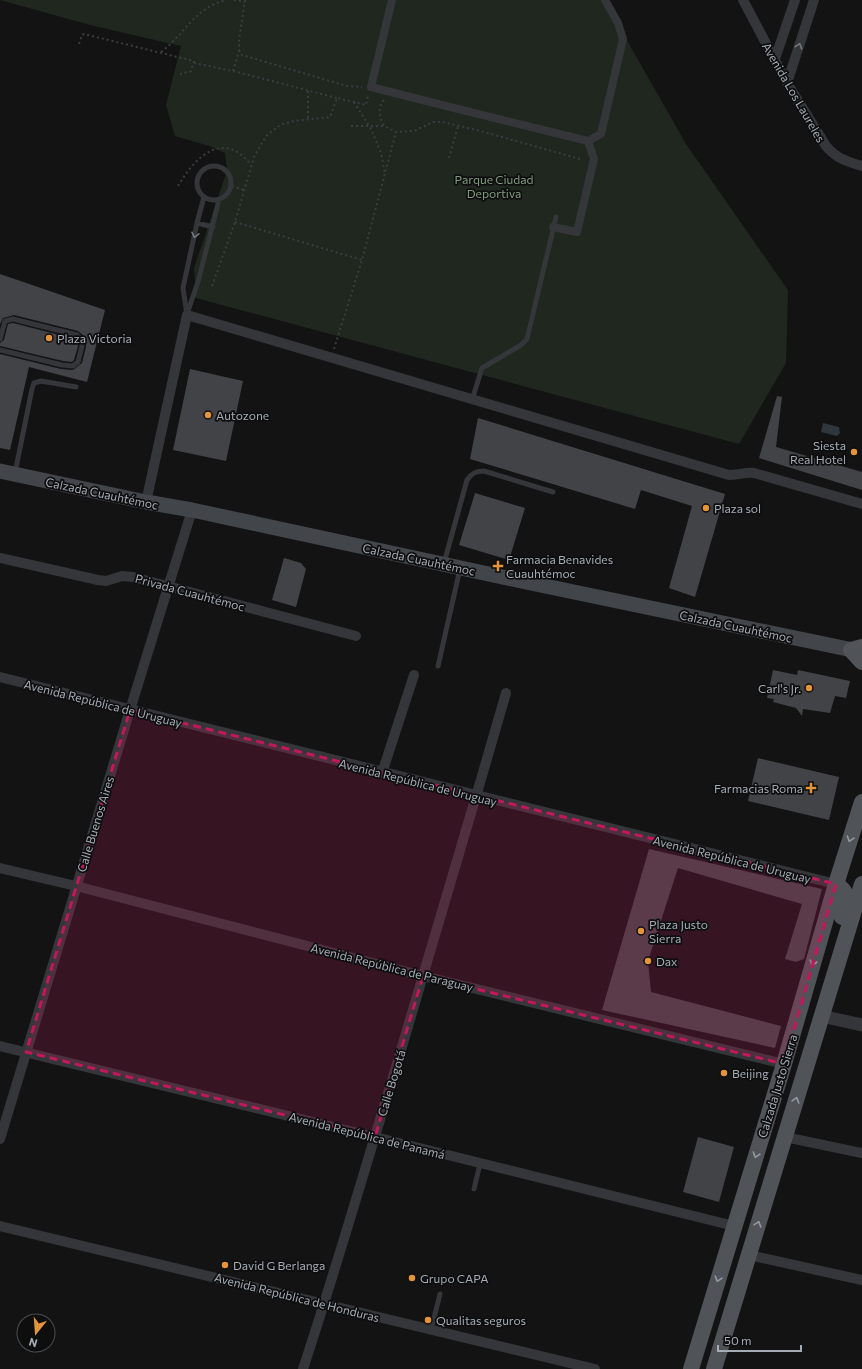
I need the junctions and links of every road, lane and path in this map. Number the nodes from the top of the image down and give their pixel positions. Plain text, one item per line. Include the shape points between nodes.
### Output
1 (226, 0) edge
2 (234, 0) edge
3 (392, 0) edge
4 (605, 0) edge
5 (743, 0) edge
6 (795, 0) edge
7 (814, 0) edge
8 (245, 1) edge
9 (79, 44) dead end
10 (239, 50) junction
11 (160, 52) junction
12 (775, 59) junction
13 (194, 63) junction
14 (234, 71) junction
15 (180, 74) dead end
16 (787, 83) junction
17 (371, 87) junction
18 (308, 91) junction
19 (391, 92) junction
20 (337, 98) junction
21 (354, 102) junction
22 (308, 119) junction
23 (369, 125) junction
24 (351, 126) dead end
25 (384, 126) junction
26 (458, 126) junction
27 (396, 132) junction
28 (588, 141) junction
29 (449, 158) dead end
30 (580, 159) dead end
31 (251, 165) junction
32 (862, 166) edge
33 (385, 175) junction
34 (178, 186) dead end
35 (232, 186) junction
36 (244, 190) junction
37 (204, 197) junction
38 (219, 200) junction
39 (556, 217) dead end
40 (235, 222) junction
41 (197, 223) junction
42 (213, 227) junction
43 (553, 227) junction
44 (362, 260) junction
45 (212, 286) dead end
46 (187, 315) junction
47 (0, 339) edge
48 (0, 350) edge
49 (332, 358) junction
50 (76, 387) dead end
51 (472, 400) junction
52 (7, 473) edge
53 (553, 492) dead end
54 (146, 502) junction
55 (862, 504) edge
56 (192, 510) junction
57 (0, 558) edge
58 (444, 564) junction
59 (461, 568) junction
60 (168, 586) junction
61 (356, 636) dead end
62 (858, 650) edge
63 (862, 662) edge
64 (438, 666) dead end
65 (414, 676) dead end
66 (0, 677) edge
67 (506, 693) dead end
68 (130, 710) junction
69 (382, 773) junction
70 (477, 796) junction
71 (862, 802) edge
72 (0, 868) edge
73 (836, 884) junction
74 (76, 886) junction
75 (862, 888) edge
76 (840, 956) junction
77 (423, 976) junction
78 (821, 1016) junction
79 (862, 1025) edge
80 (0, 1046) edge
81 (26, 1052) junction
82 (784, 1064) junction
83 (375, 1137) junction
84 (785, 1137) junction
85 (0, 1139) edge
86 (862, 1153) edge
87 (480, 1164) junction
88 (474, 1189) dead end
89 (0, 1226) edge
90 (734, 1226) junction
91 (749, 1255) junction
92 (862, 1280) edge
93 (440, 1294) dead end
94 (324, 1304) junction
95 (431, 1330) junction
96 (303, 1369) edge
97 (595, 1369) edge
98 (690, 1369) edge
99 (714, 1369) edge

1 - 11 path via 203,10
2 - 8 path
3 - 17 street
4 - 28 street via 618,23 623,39 601,134
5 - 12 street, Avenida Los Laureles
6 - 12 street
16 -> 7 street
8 - 10 path
9 - 11 path via 84,34
10 - 14 path
10 - 17 path via 247,58 347,86
11 - 13 path via 193,60
12 - 16 street, Avenida Los Laureles
13 - 14 path
13 - 15 path via 191,71
14 - 18 path
16 - 32 street, Avenida Los Laureles via 833,154 843,161
17 - 19 street
17 - 21 path via 366,105
18 - 20 path
18 - 22 path
19 - 25 path via 381,103 380,115
19 - 28 street
20 - 21 path
20 - 22 path via 330,117
21 - 23 path
22 - 31 path via 280,125 266,136
23 - 24 path
23 - 25 path
23 - 33 path via 381,154
25 - 27 path
26 - 27 path via 433,122 414,131
26 - 29 path
26 - 30 path
27 - 33 path
28 - 43 street via 594,159 577,232
31 - 34 path via 236,152 228,148 218,148 206,152 187,171
31 - 36 path
33 - 44 path
35 - 36 path
35 - 37 lane via 232,177 226,169 218,165 209,166 201,171 197,180 197,187
35 - 38 lane via 227,195
36 - 40 path
37 - 38 lane
37 - 41 lane
38 - 42 lane
39 - 43 lane
40 - 44 path
40 - 45 path
41 - 42 lane
41 -> 46 lane via 183,288
42 - 46 lane
43 - 51 lane via 526,339 521,345 482,368
44 - 49 path
46 - 49 street
46 - 54 street
47 - 48 lane via 5,321 13,319 77,335 82,340 78,362 73,366
49 - 51 street
50 - 52 lane via 41,380 34,383
51 - 55 street via 729,475 754,473
52 - 54 main road, Calzada Cuauhtémoc
53 - 58 lane via 484,471 470,475
54 - 56 main road, Calzada Cuauhtémoc
56 - 58 main road, Calzada Cuauhtémoc
56 - 60 street, Calle Buenos Aires
57 - 60 street, Privada Cuauhtémoc via 98,580 106,581 122,576
58 - 59 main road, Calzada Cuauhtémoc
59 - 62 main road, Calzada Cuauhtémoc
59 - 64 lane
60 - 61 street, Privada Cuauhtémoc
60 - 68 street, Calle Buenos Aires
62 - 63 main road
65 - 69 street
66 - 68 street, Avenida República de Uruguay
67 - 70 street, Calle Bogotá
68 - 69 street, Avenida República de Uruguay
68 - 74 street, Calle Buenos Aires
69 - 70 street, Avenida República de Uruguay
70 - 73 street, Avenida República de Uruguay
70 - 77 street, Calle Bogotá
71 -> 73 main road, Calzada Justo Sierra
72 - 74 street, Avenida República de Paraguay
73 - 76 main road via 846,892 847,898 834,946
73 -> 82 main road, Calzada Justo Sierra
74 - 77 street, Avenida República de Paraguay
74 - 81 street, Calle Buenos Aires
75 - 76 main road, Calzada Justo Sierra
76 - 78 main road, Calzada Justo Sierra
77 - 82 street, Avenida República de Paraguay
77 - 83 street, Calle Bogotá
78 - 79 street
84 -> 78 main road, Calzada Justo Sierra
80 - 81 street, Avenida República de Panamá
81 - 83 street, Avenida República de Panamá
81 - 85 street, Calle Buenos Aires
82 -> 90 main road, Calzada Justo Sierra
83 - 87 street, Avenida República de Panamá
83 - 94 street, Calle Bogotá
84 - 86 street
91 -> 84 main road, Calzada Justo Sierra
87 - 88 lane
87 - 90 street, Avenida República de Panamá
89 - 94 street, Avenida República de Honduras
90 - 91 main road via 740,1249
90 -> 98 main road, Calzada Justo Sierra
91 - 92 street
91 - 99 main road, Calzada Justo Sierra
93 - 95 lane
94 - 95 street, Avenida República de Honduras
94 - 96 street, Calle Bogotá
95 - 97 street, Avenida República de Honduras

